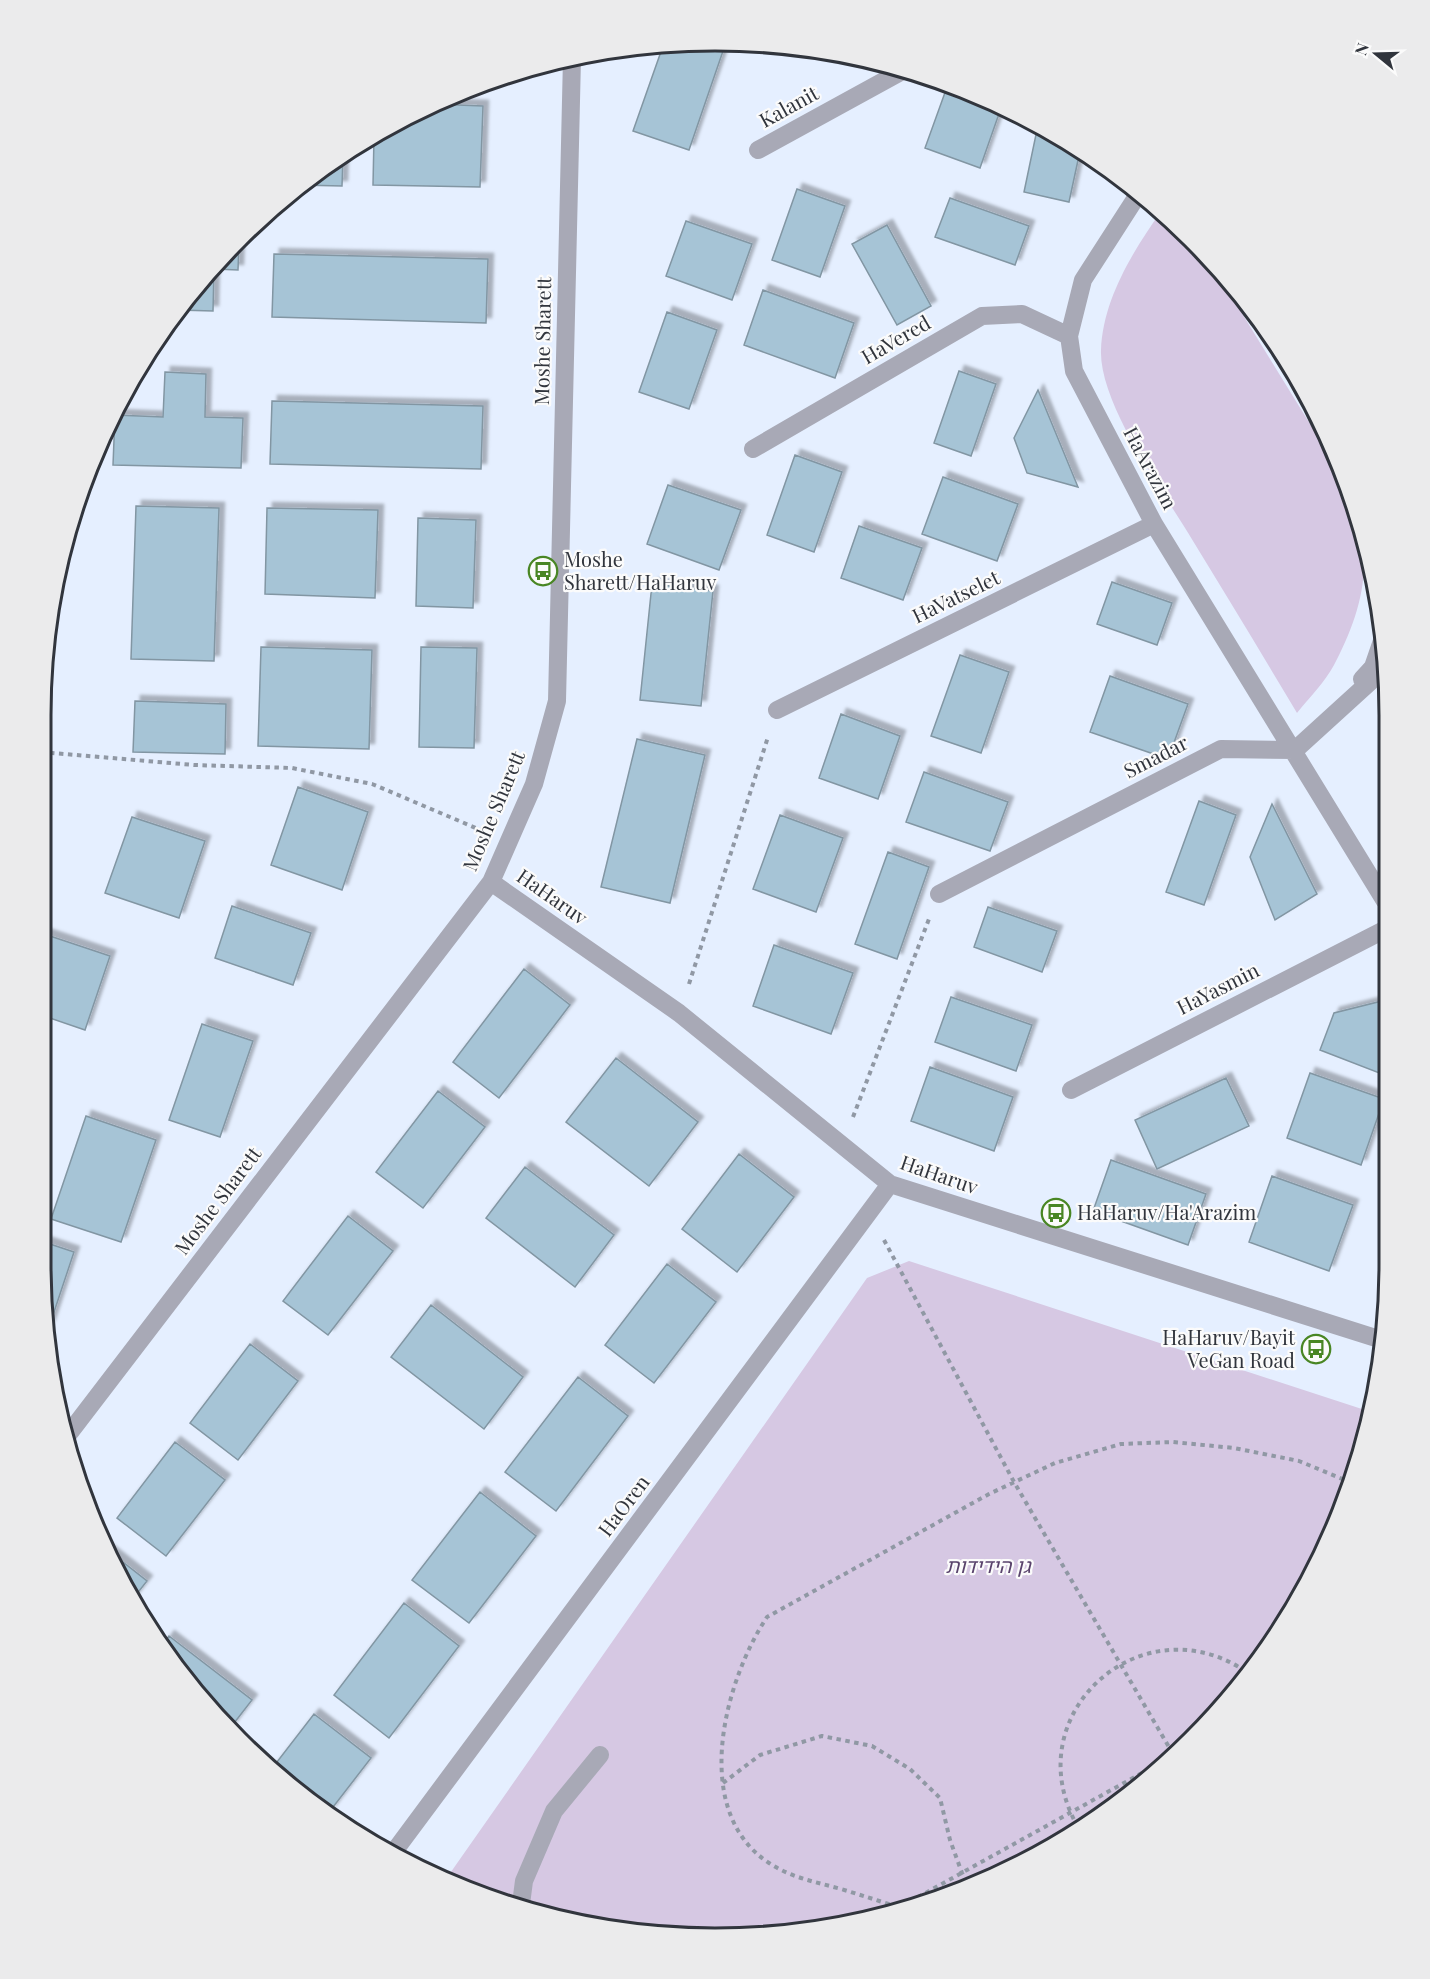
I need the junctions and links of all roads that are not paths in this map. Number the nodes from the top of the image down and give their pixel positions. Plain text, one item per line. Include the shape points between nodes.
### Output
1 (572, 67) edge
2 (893, 76) edge
3 (758, 150) dead end
4 (1135, 201) edge
5 (1069, 336) junction
6 (753, 449) dead end
7 (1154, 524) junction
8 (1376, 657) edge
9 (1378, 674) edge
10 (777, 710) road end
11 (1295, 750) junction
12 (491, 882) junction
13 (1379, 891) edge
14 (939, 894) road end
15 (1379, 933) edge
16 (1071, 1090) dead end
17 (890, 1185) junction
18 (1375, 1338) edge
19 (72, 1429) edge
20 (600, 1755) dead end
21 (397, 1847) edge
22 (522, 1899) edge

1 - 12 street, Moshe Sharett via 557,701 534,784
2 - 3 street, Kalanit
4 - 5 street, HaArazim via 1083,280
5 - 6 street, HaVered via 1022,314 982,316
5 - 7 street, HaArazim via 1074,371
7 - 10 street, HaVatselet
7 - 11 street, HaArazim
8 - 11 street via 1373,667
9 - 11 street
11 - 13 street, HaArazim
11 - 14 street, Smadar via 1221,749
12 - 17 street, HaHaruv via 679,1013
12 - 19 street, Moshe Sharett
15 - 16 street, HaYasmin
17 - 18 street, HaHaruv
17 - 21 street, HaOren
20 - 22 street via 554,1812 524,1881

